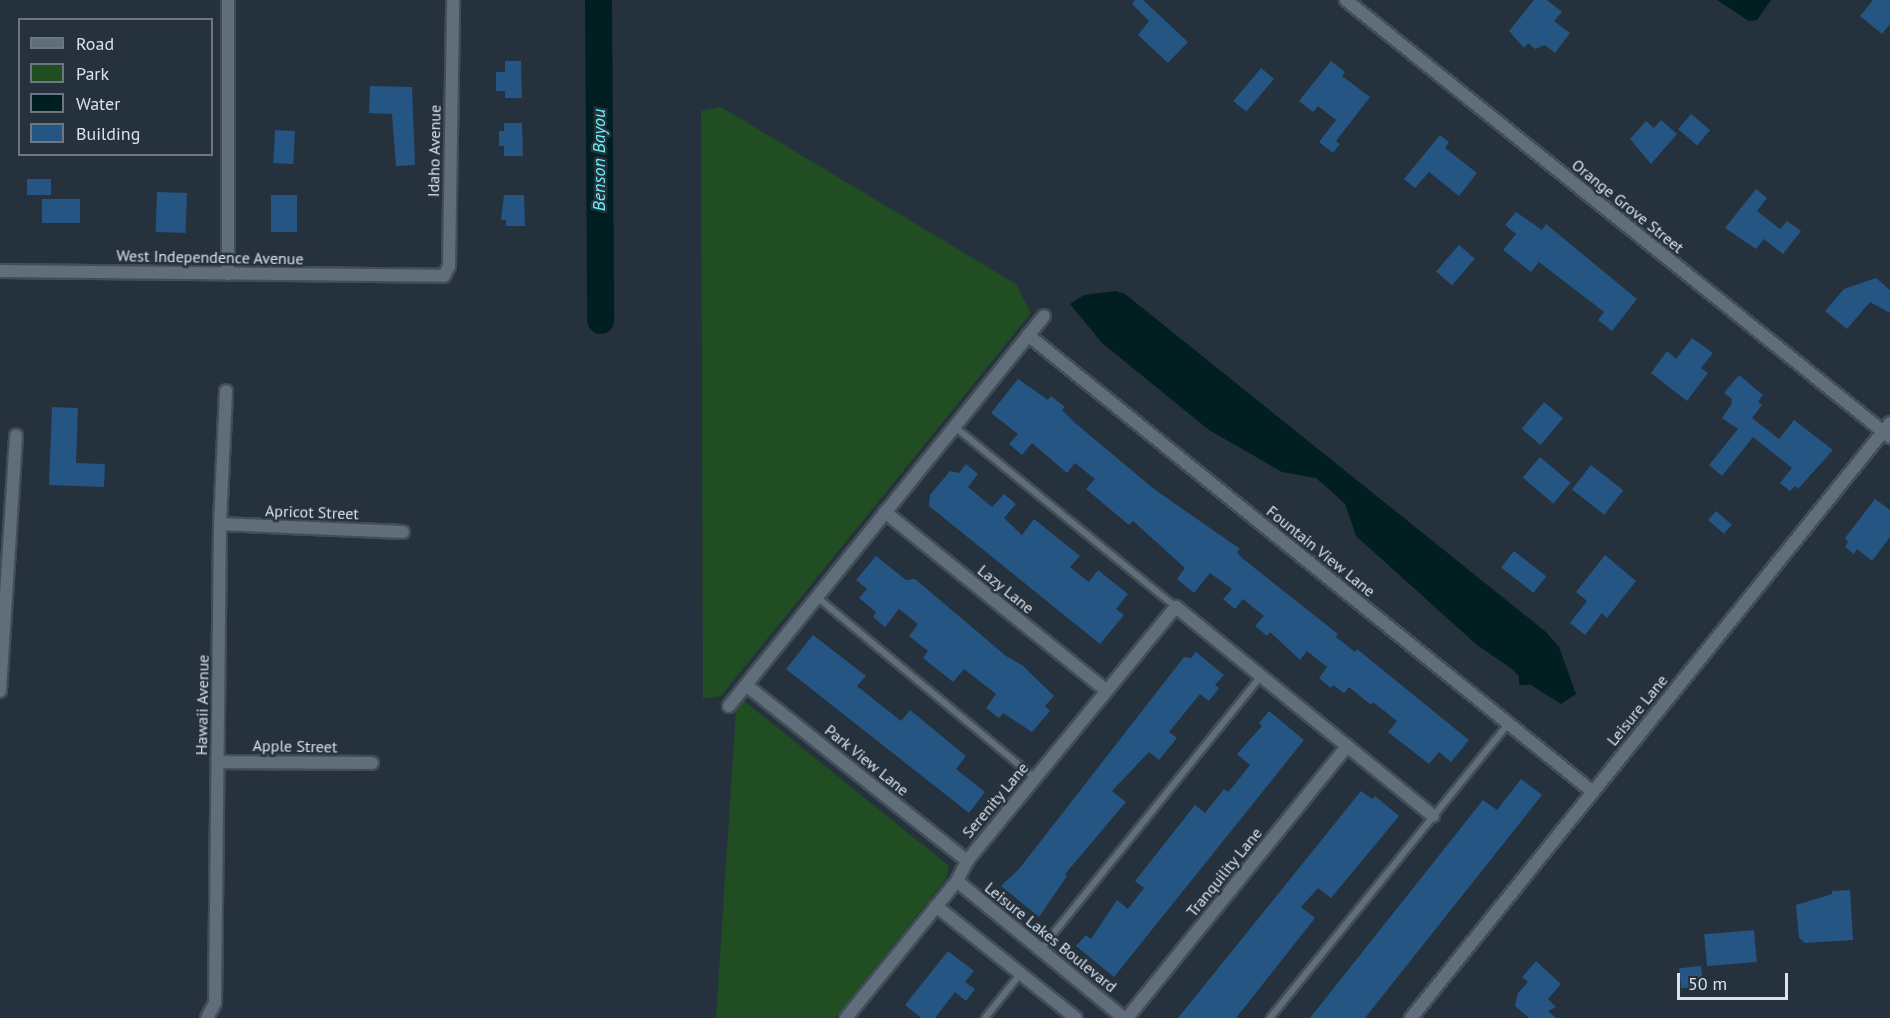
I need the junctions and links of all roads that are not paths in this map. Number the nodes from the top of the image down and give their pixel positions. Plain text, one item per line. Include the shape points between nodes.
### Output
1 (228, 0) edge
2 (453, 0) edge
3 (1346, 0) edge
4 (0, 272) edge
5 (228, 274) junction
6 (420, 276) joint
7 (1044, 316) dead end
8 (1028, 335) junction
9 (226, 391) dead end
10 (954, 427) junction
11 (1888, 431) edge
12 (16, 435) dead end
13 (885, 512) junction
14 (220, 524) junction
15 (403, 532) dead end
16 (817, 597) junction
17 (3, 598) edge
18 (1176, 607) junction
19 (1261, 676) junction
20 (746, 685) junction
21 (0, 691) edge
22 (1107, 691) junction
23 (729, 706) dead end
24 (1508, 724) junction
25 (1347, 746) junction
26 (218, 762) junction
27 (372, 764) dead end
28 (1035, 778) junction
29 (1593, 792) junction
30 (1433, 816) junction
31 (967, 861) junction
32 (957, 881) junction
33 (936, 906) junction
34 (1040, 950) junction
35 (1021, 973) junction
36 (207, 1018) edge
37 (846, 1018) edge
38 (985, 1018) edge
39 (1076, 1018) edge
40 (1126, 1018) edge
41 (1270, 1018) edge
42 (1411, 1018) edge

1 - 5 street
2 - 6 street, Idaho Avenue via 449,266 444,276
3 - 11 street, Orange Grove Street
4 - 5 street, West Independence Avenue
5 - 6 street, West Independence Avenue
7 - 8 street
8 - 10 street
8 - 24 street, Fountain View Lane
9 - 14 street, Hawaii Avenue
10 - 13 street
10 - 18 lane
11 - 29 street, Leisure Lane
12 - 17 street
13 - 16 street
13 - 22 street, Lazy Lane
14 - 15 street, Apricot Street
14 - 26 street, Hawaii Avenue
16 - 20 street
16 - 28 lane
17 - 21 street
18 - 19 street
18 - 22 street, Serenity Lane
19 - 25 street
19 - 34 lane
20 - 23 street
20 - 31 street, Park View Lane
22 - 28 street, Serenity Lane
24 - 29 street, Fountain View Lane
24 - 30 lane
25 - 30 street
25 - 40 street, Tranquility Lane
26 - 27 street, Apple Street
26 - 36 street, Hawaii Avenue via 215,1003
28 - 31 street, Serenity Lane
29 - 42 street, Leisure Lane
30 - 41 lane
31 - 32 street, Serenity Lane
32 - 33 street, Serenity Lane
32 - 34 street, Leisure Lakes Boulevard
33 - 35 street
33 - 37 street, Serenity Lane
34 - 40 street, Leisure Lakes Boulevard
35 - 38 lane
35 - 39 street

